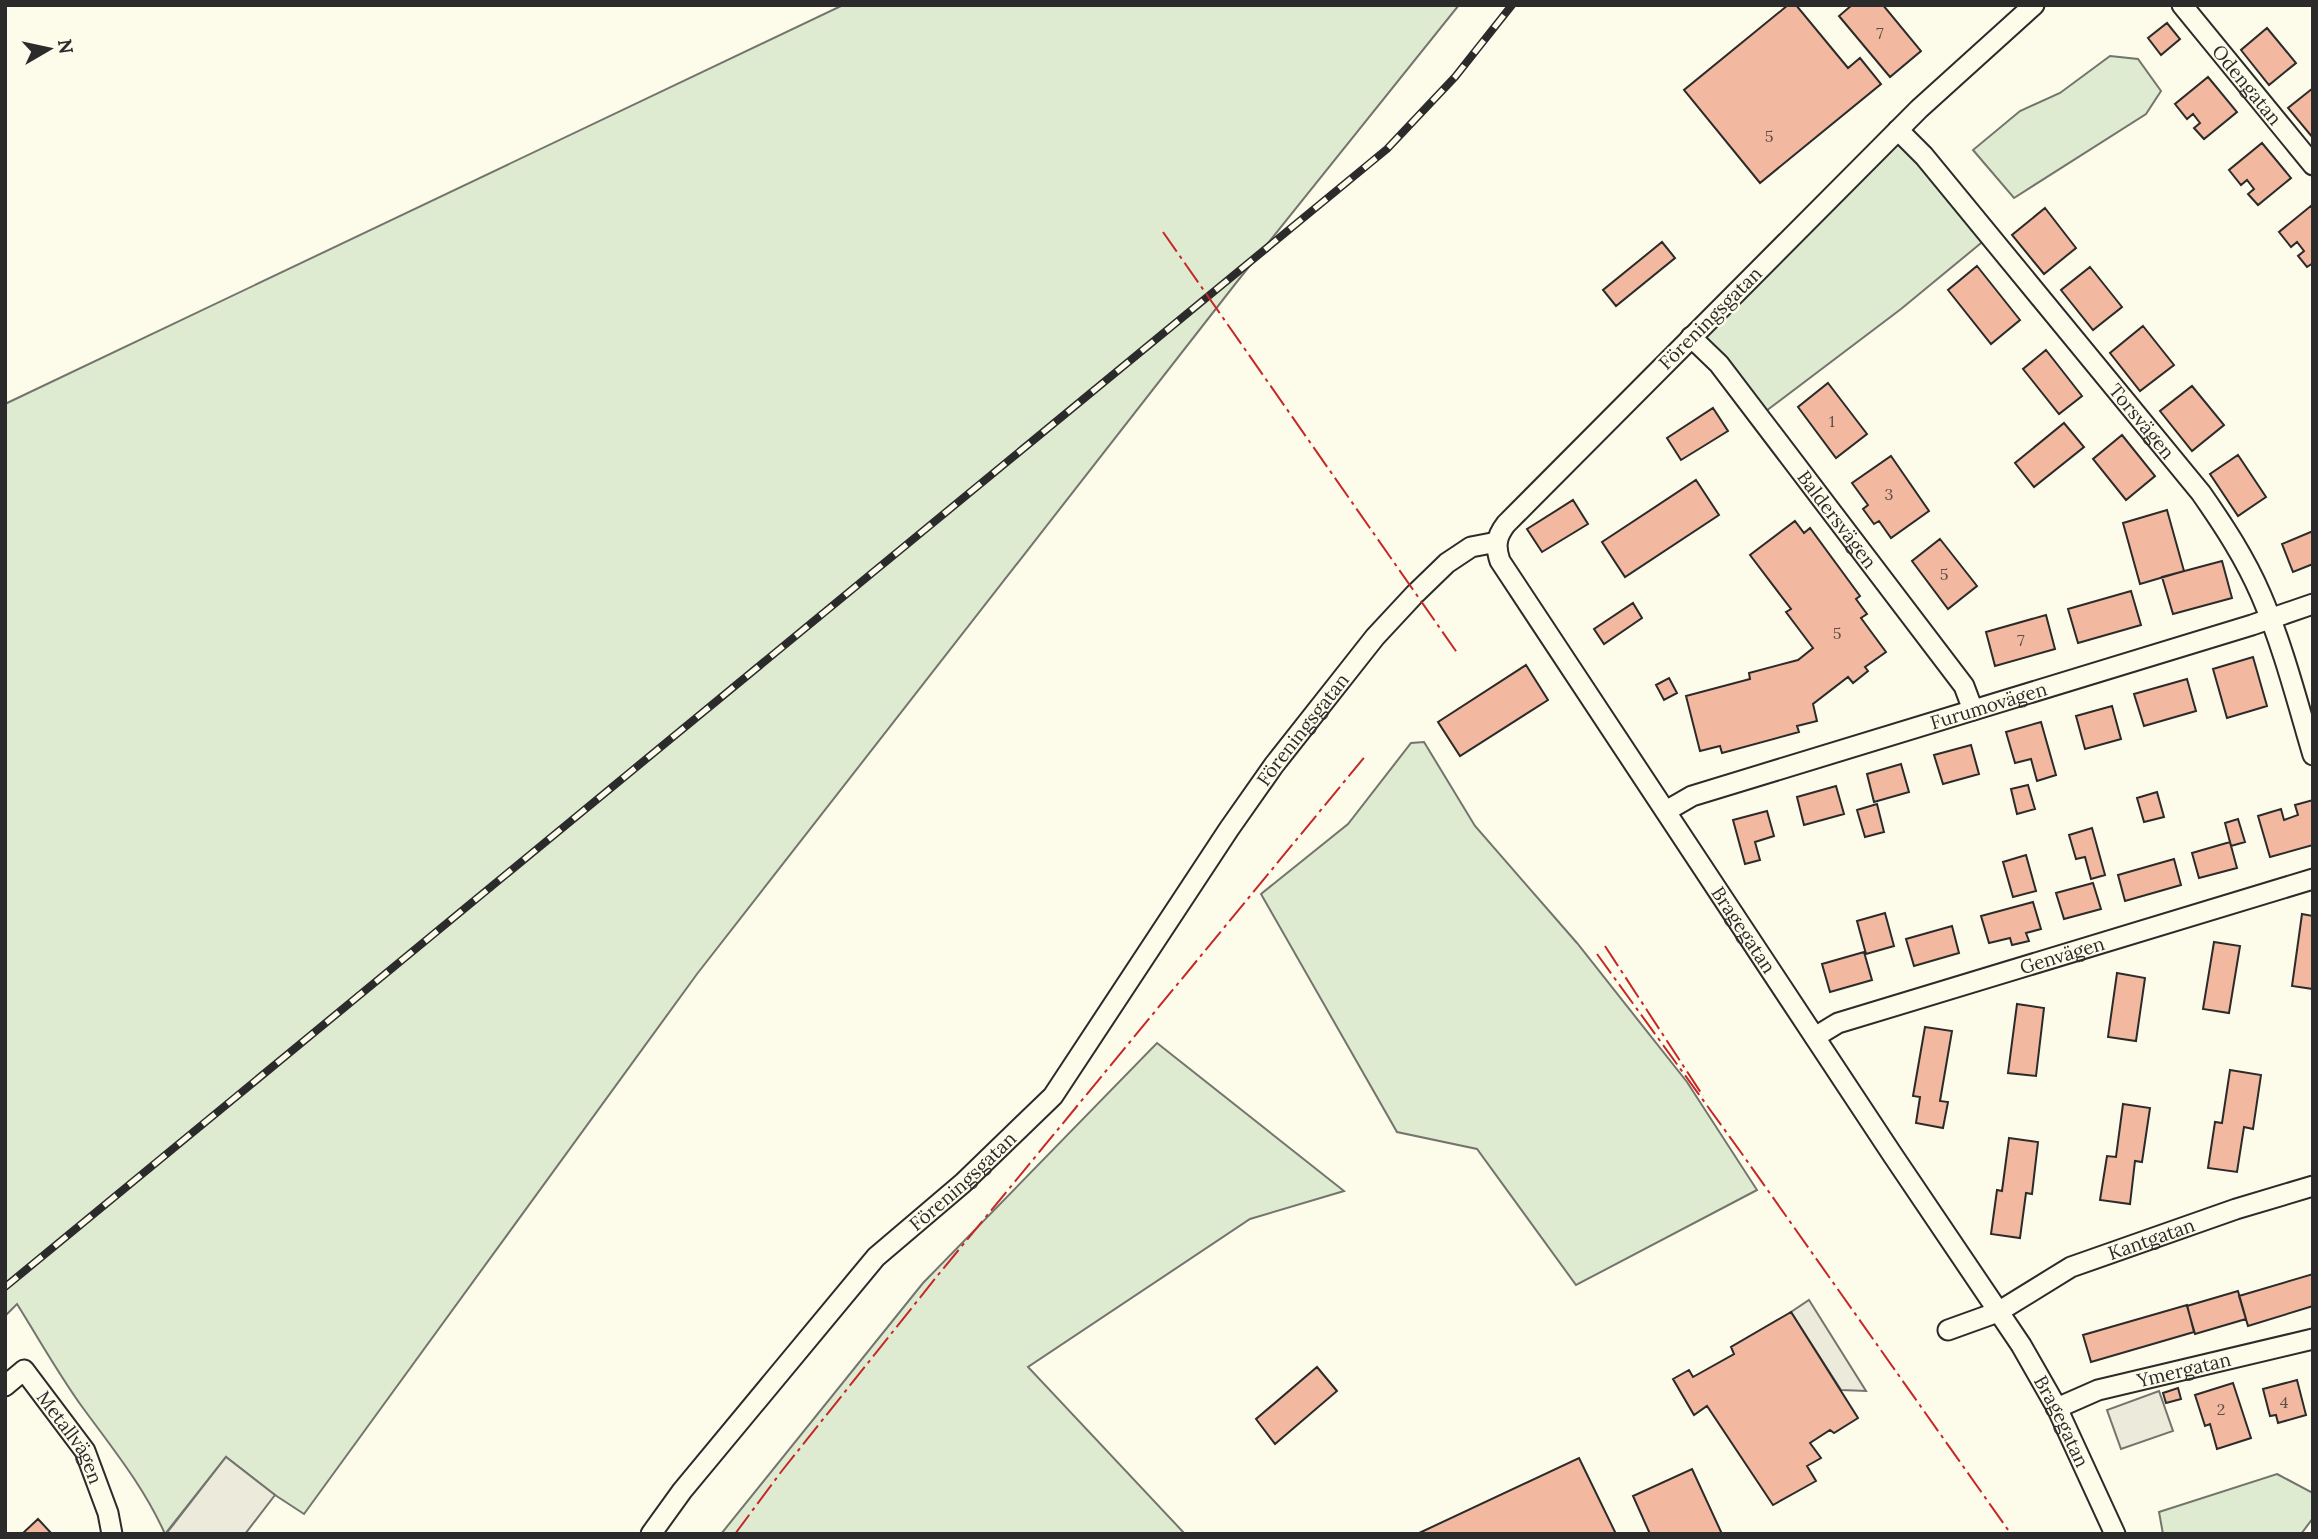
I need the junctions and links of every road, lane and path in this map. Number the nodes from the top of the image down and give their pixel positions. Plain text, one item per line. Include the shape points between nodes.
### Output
1 (2034, 5) edge
2 (2182, 5) edge
3 (1898, 130) junction
4 (2313, 165) edge
5 (1691, 337) junction
6 (1497, 542) junction
7 (2313, 604) edge
8 (2270, 619) junction
9 (1973, 710) junction
10 (2313, 755) edge
11 (1666, 811) junction
12 (2313, 878) edge
13 (1815, 1037) junction
14 (2313, 1186) edge
15 (1998, 1312) junction
16 (1948, 1330) dead end
17 (2313, 1339) edge
18 (5, 1386) edge
19 (2057, 1408) junction
20 (112, 1534) edge
21 (651, 1534) edge
22 (2115, 1534) edge

1 - 3 street, Föreningsgatan
2 - 4 street, Odengatan
3 - 5 street, Föreningsgatan
3 - 8 street, Torsvägen via 2201,493 2251,573
5 - 6 street, Föreningsgatan via 1506,524
5 - 9 street, Baldersvägen via 1719,364 1964,686
6 - 11 street, Bragegatan via 1500,561
6 - 21 street, Föreningsgatan via 1471,547 1447,563 1375,637 1229,829 1053,1096 963,1183 876,1257
7 - 8 street, Furumovägen
8 - 9 street, Furumovägen
8 - 10 street, Torsvägen
9 - 11 street, Furumovägen via 1692,796
11 - 13 street, Bragegatan
12 - 13 street, Genvägen via 1838,1023
13 - 15 street, Bragegatan
14 - 15 street, Kantgatan via 2071,1267
15 - 16 street
15 - 19 street, Bragegatan
17 - 19 street, Ymergatan via 2098,1390
18 - 20 street, Metallvägen via 24,1370 85,1451
19 - 22 street, Bragegatan

